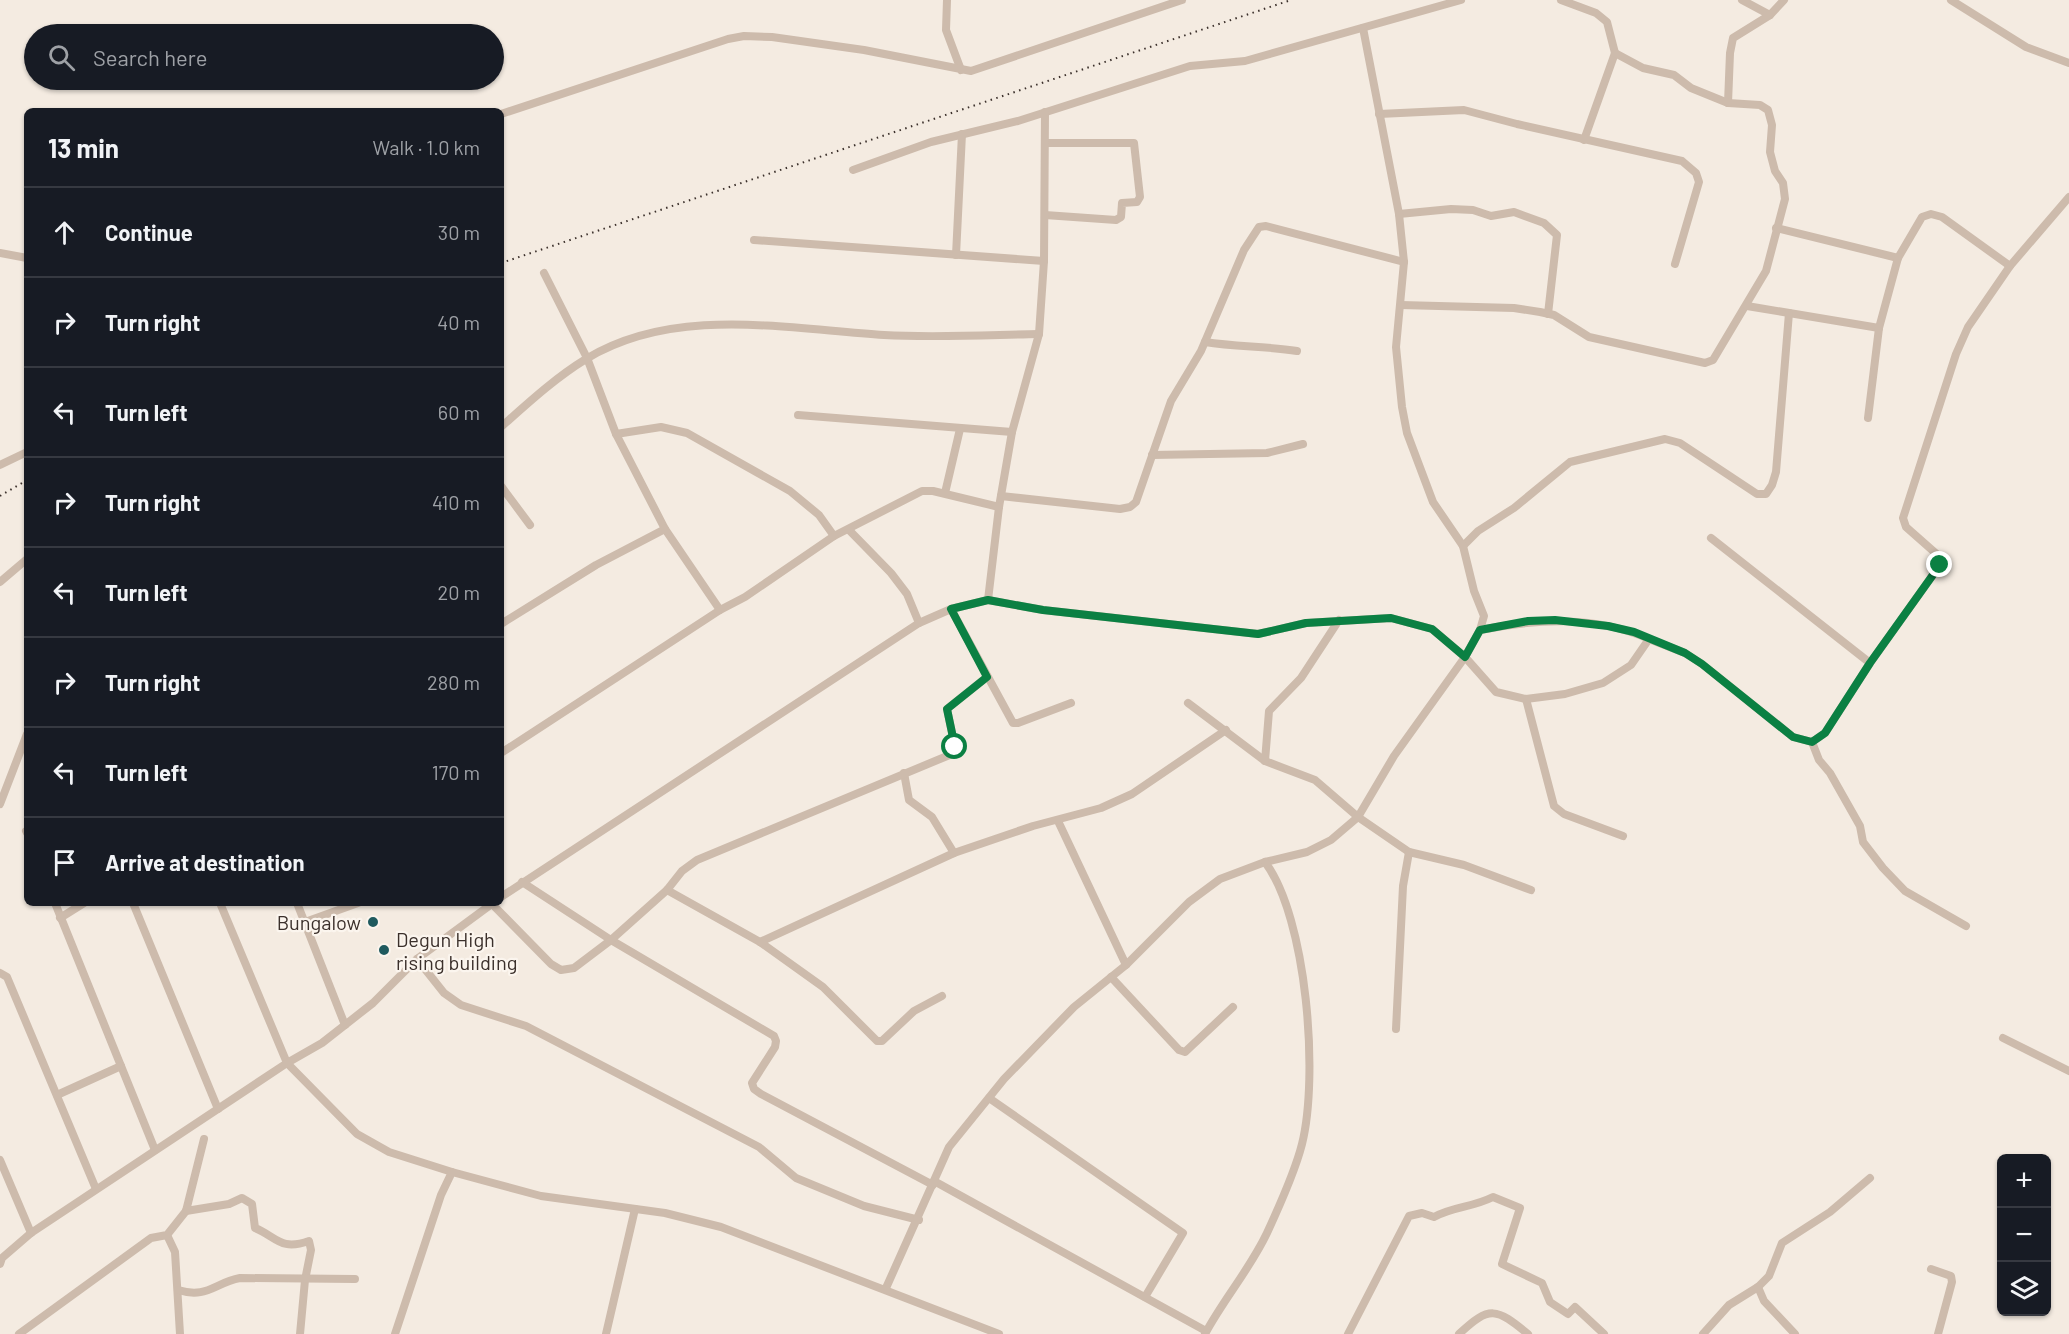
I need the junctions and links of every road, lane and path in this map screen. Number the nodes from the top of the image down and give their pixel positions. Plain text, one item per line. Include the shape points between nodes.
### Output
1 (947, 0) edge
2 (1182, 0) edge
3 (1461, 0) edge
4 (1561, 0) edge
5 (1742, 0) edge
6 (1784, 0) edge
7 (1951, 0) edge
8 (1770, 15) junction
9 (1363, 28) junction
10 (1615, 53) junction
11 (2069, 63) edge
12 (961, 70) junction
13 (1728, 103) junction
14 (1045, 112) junction
15 (504, 113) edge
16 (1379, 114) junction
17 (962, 134) junction
18 (1584, 140) junction
19 (1047, 143) junction
20 (853, 170) dead end
21 (2069, 197) edge
22 (1399, 214) junction
23 (1045, 215) junction
24 (1776, 228) junction
25 (754, 240) dead end
26 (0, 253) edge
27 (956, 255) junction
28 (24, 257) edge
29 (1898, 258) junction
30 (1044, 261) junction
31 (1404, 262) junction
32 (1675, 264) dead end
33 (2010, 266) junction
34 (544, 273) dead end
35 (1401, 305) junction
36 (1747, 306) junction
37 (1789, 313) junction
38 (1548, 314) junction
39 (1879, 328) junction
40 (1039, 334) junction
41 (1205, 342) junction
42 (1297, 351) dead end
43 (587, 358) junction
44 (798, 415) dead end
45 (1868, 418) dead end
46 (504, 424) edge
47 (960, 429) junction
48 (1012, 432) junction
49 (616, 434) junction
50 (1303, 444) dead end
51 (24, 453) edge
52 (1152, 455) junction
53 (0, 465) edge
54 (504, 490) edge
55 (945, 493) junction
56 (1001, 496) junction
57 (999, 507) junction
58 (530, 525) dead end
59 (665, 529) junction
60 (849, 530) junction
61 (834, 536) junction
62 (1711, 538) dead end
63 (1463, 546) junction
64 (24, 562) edge
65 (0, 582) edge
66 (988, 600) junction
67 (951, 609) junction
68 (720, 610) junction
69 (1339, 620) junction
70 (504, 622) edge
71 (918, 623) junction
72 (1480, 630) junction
73 (1649, 639) junction
74 (1465, 657) junction
75 (1870, 663) junction
76 (987, 677) junction
77 (1526, 699) junction
78 (1188, 703) dead end
79 (1071, 704) dead end
80 (1227, 730) junction
81 (24, 742) edge
82 (1812, 742) junction
83 (504, 751) edge
84 (1265, 761) junction
85 (904, 773) junction
86 (0, 804) edge
87 (1358, 817) junction
88 (1058, 821) junction
89 (1623, 836) dead end
90 (1409, 852) junction
91 (954, 854) junction
92 (1265, 861) junction
93 (522, 882) junction
94 (668, 890) junction
95 (1531, 890) dead end
96 (504, 895) edge
97 (56, 906) edge
98 (79, 906) edge
99 (134, 906) edge
100 (221, 906) edge
101 (298, 906) edge
102 (349, 906) edge
103 (488, 906) edge
104 (495, 906) edge
105 (60, 918) junction
106 (304, 922) junction
107 (1966, 926) dead end
108 (611, 940) junction
109 (760, 942) junction
110 (417, 959) junction
111 (1126, 965) junction
112 (0, 973) edge
113 (1111, 977) junction
114 (942, 996) dead end
115 (1233, 1007) dead end
116 (345, 1025) junction
117 (1396, 1029) dead end
118 (2003, 1038) dead end
119 (287, 1063) junction
120 (121, 1066) junction
121 (2069, 1071) edge
122 (57, 1095) junction
123 (989, 1098) junction
124 (218, 1109) junction
125 (204, 1139) dead end
126 (155, 1150) junction
127 (0, 1160) edge
128 (452, 1172) junction
129 (1870, 1178) dead end
130 (934, 1183) junction
131 (96, 1189) junction
132 (635, 1209) junction
133 (186, 1210) junction
134 (919, 1220) junction
135 (31, 1233) junction
136 (167, 1234) junction
137 (0, 1264) edge
138 (1931, 1269) dead end
139 (354, 1279) dead end
140 (305, 1280) junction
141 (1758, 1287) junction
142 (886, 1288) junction
143 (178, 1290) junction
144 (1144, 1297) junction
145 (1206, 1333) edge
146 (20, 1334) edge
147 (180, 1334) edge
148 (300, 1334) edge
149 (395, 1334) edge
150 (606, 1334) edge
151 (999, 1334) edge
152 (1348, 1334) edge
153 (1459, 1334) edge
154 (1528, 1334) edge
155 (1604, 1334) edge
156 (1703, 1334) edge
157 (1795, 1334) edge
158 (1938, 1334) edge

1 - 12 street via 946,30
2 - 12 street via 971,71
3 - 9 street
4 - 10 street via 1596,13 1607,22
5 - 8 street
6 - 8 street
7 - 11 street via 2026,47
8 - 13 street via 1733,38
9 - 14 street via 1245,61 1190,66
9 - 16 street
10 - 13 street via 1643,68 1674,75 1691,88
10 - 18 street
12 - 15 street via 864,50 744,36
13 - 24 street via 1760,105 1768,110 1772,125 1770,152 1785,199
14 - 17 street
14 - 19 street
16 - 18 street via 1464,110
16 - 22 street
17 - 20 street
17 - 27 street
18 - 32 street via 1682,160 1696,173 1699,182
19 - 23 street
19 - 23 street via 1134,143 1140,197 1137,202 1122,203 1121,217 1116,220
21 - 33 street
22 - 31 street
22 - 38 street via 1451,208 1491,216 1514,212 1544,223 1557,235
23 - 30 street
24 - 29 street
24 - 36 street via 1766,271
25 - 27 street
26 - 28 street
27 - 30 street
29 - 33 street via 1922,217 1931,214 1942,217
29 - 39 street
30 - 40 street
31 - 35 street
31 - 41 street via 1259,227 1244,250
33 - 75 street via 1968,327 1956,354 1903,518 1905,527 1940,557 1940,565
34 - 43 street
35 - 38 street via 1514,308
35 - 63 street via 1396,347 1407,433 1433,502
36 - 37 street
36 - 38 street via 1713,360 1705,363 1588,338
37 - 39 street
37 - 63 street via 1776,472 1766,494 1757,494 1680,443 1665,439 1570,462
39 - 45 street
40 - 43 street via 886,335 719,322 634,338
40 - 48 street
41 - 42 street
41 - 52 street via 1171,401
43 - 46 street
43 - 49 street
44 - 47 street
47 - 48 street
47 - 55 street
48 - 56 street
49 - 59 street
49 - 61 street via 661,427 687,433 790,491 819,515
50 - 52 street via 1267,453
51 - 53 street
52 - 56 street via 1136,502 1130,507
54 - 58 street
55 - 57 street
55 - 60 street via 922,491
56 - 57 street
57 - 66 street
59 - 68 street
59 - 70 street
60 - 61 street
60 - 71 street via 902,587
61 - 68 street
62 - 75 street
63 - 72 street via 1484,616
64 - 65 street
66 - 67 street
66 - 69 street via 1043,610 1258,634
67 - 71 street
67 - 76 street
68 - 83 street
69 - 74 street via 1391,618 1423,624
69 - 84 street via 1301,678 1269,711
71 - 93 street
72 - 73 street via 1555,620 1608,626
72 - 74 street
73 - 77 street via 1630,665 1603,683
73 - 82 street via 1685,653 1793,737
74 - 77 street via 1496,692
74 - 87 street via 1394,756
75 - 82 street via 1825,733
76 - 79 street via 1013,723
76 - 85 street via 947,709 955,747 952,754
77 - 89 street via 1554,806 1564,814
78 - 80 street
80 - 84 street
80 - 88 street via 1132,794
81 - 86 street
82 - 107 street via 1860,826 1863,842 1882,868 1905,891
84 - 87 street via 1315,780
85 - 91 street via 909,800 933,817
85 - 94 street via 697,860 682,871
87 - 90 street
87 - 92 street via 1331,840 1306,852
88 - 91 street
88 - 111 street
90 - 95 street via 1464,864
90 - 117 street via 1402,898
91 - 109 street
92 - 111 street via 1220,879 1189,902
92 - 145 street via 1278,879 1305,979 1308,1090 1302,1144 1266,1235
93 - 96 street
93 - 108 street
94 - 108 street
94 - 109 street
97 - 105 street
98 - 105 street
99 - 124 street
100 - 119 street
101 - 106 street
102 - 106 street
103 - 110 street
104 - 108 street via 551,964 561,969 574,968
105 - 120 street
106 - 116 street
108 - 130 street via 774,1036 774,1047 752,1083 754,1089
109 - 114 street via 823,987 877,1041 882,1041 914,1011
110 - 116 street
110 - 134 street via 444,993 461,1005 526,1026 759,1147 796,1178 864,1206
111 - 113 street
112 - 122 street via 7,977
113 - 115 street via 1185,1052
113 - 123 street via 1074,1007
116 - 119 street
118 - 121 street
119 - 124 street
119 - 128 street via 357,1134 389,1152
120 - 122 street
120 - 126 street
122 - 131 street
123 - 130 street via 949,1147
123 - 144 street via 1183,1233
124 - 126 street
125 - 133 street
126 - 131 street
127 - 135 street
128 - 132 street via 541,1196
128 - 149 street
129 - 141 street via 1830,1212 1782,1243 1769,1276
130 - 134 street
130 - 144 street
131 - 135 street
132 - 142 street via 721,1227
132 - 150 street
133 - 136 street
133 - 140 street via 229,1204 242,1198 252,1204 255,1228 271,1240 299,1245 309,1241
134 - 142 street
135 - 137 street
136 - 143 street via 175,1252
136 - 146 street via 151,1238
138 - 158 street via 1945,1272 1952,1282
139 - 140 street
140 - 143 street via 240,1278 208,1292 192,1294
140 - 148 street
141 - 156 street via 1729,1305
141 - 157 street via 1764,1301
142 - 151 street
143 - 147 street
144 - 145 street
152 - 155 street via 1409,1216 1422,1213 1434,1217 1448,1210 1473,1207 1493,1197 1520,1208 1502,1264 1542,1282 1550,1302 1568,1314 1575,1307
153 - 154 street via 1479,1315 1493,1313 1508,1317

